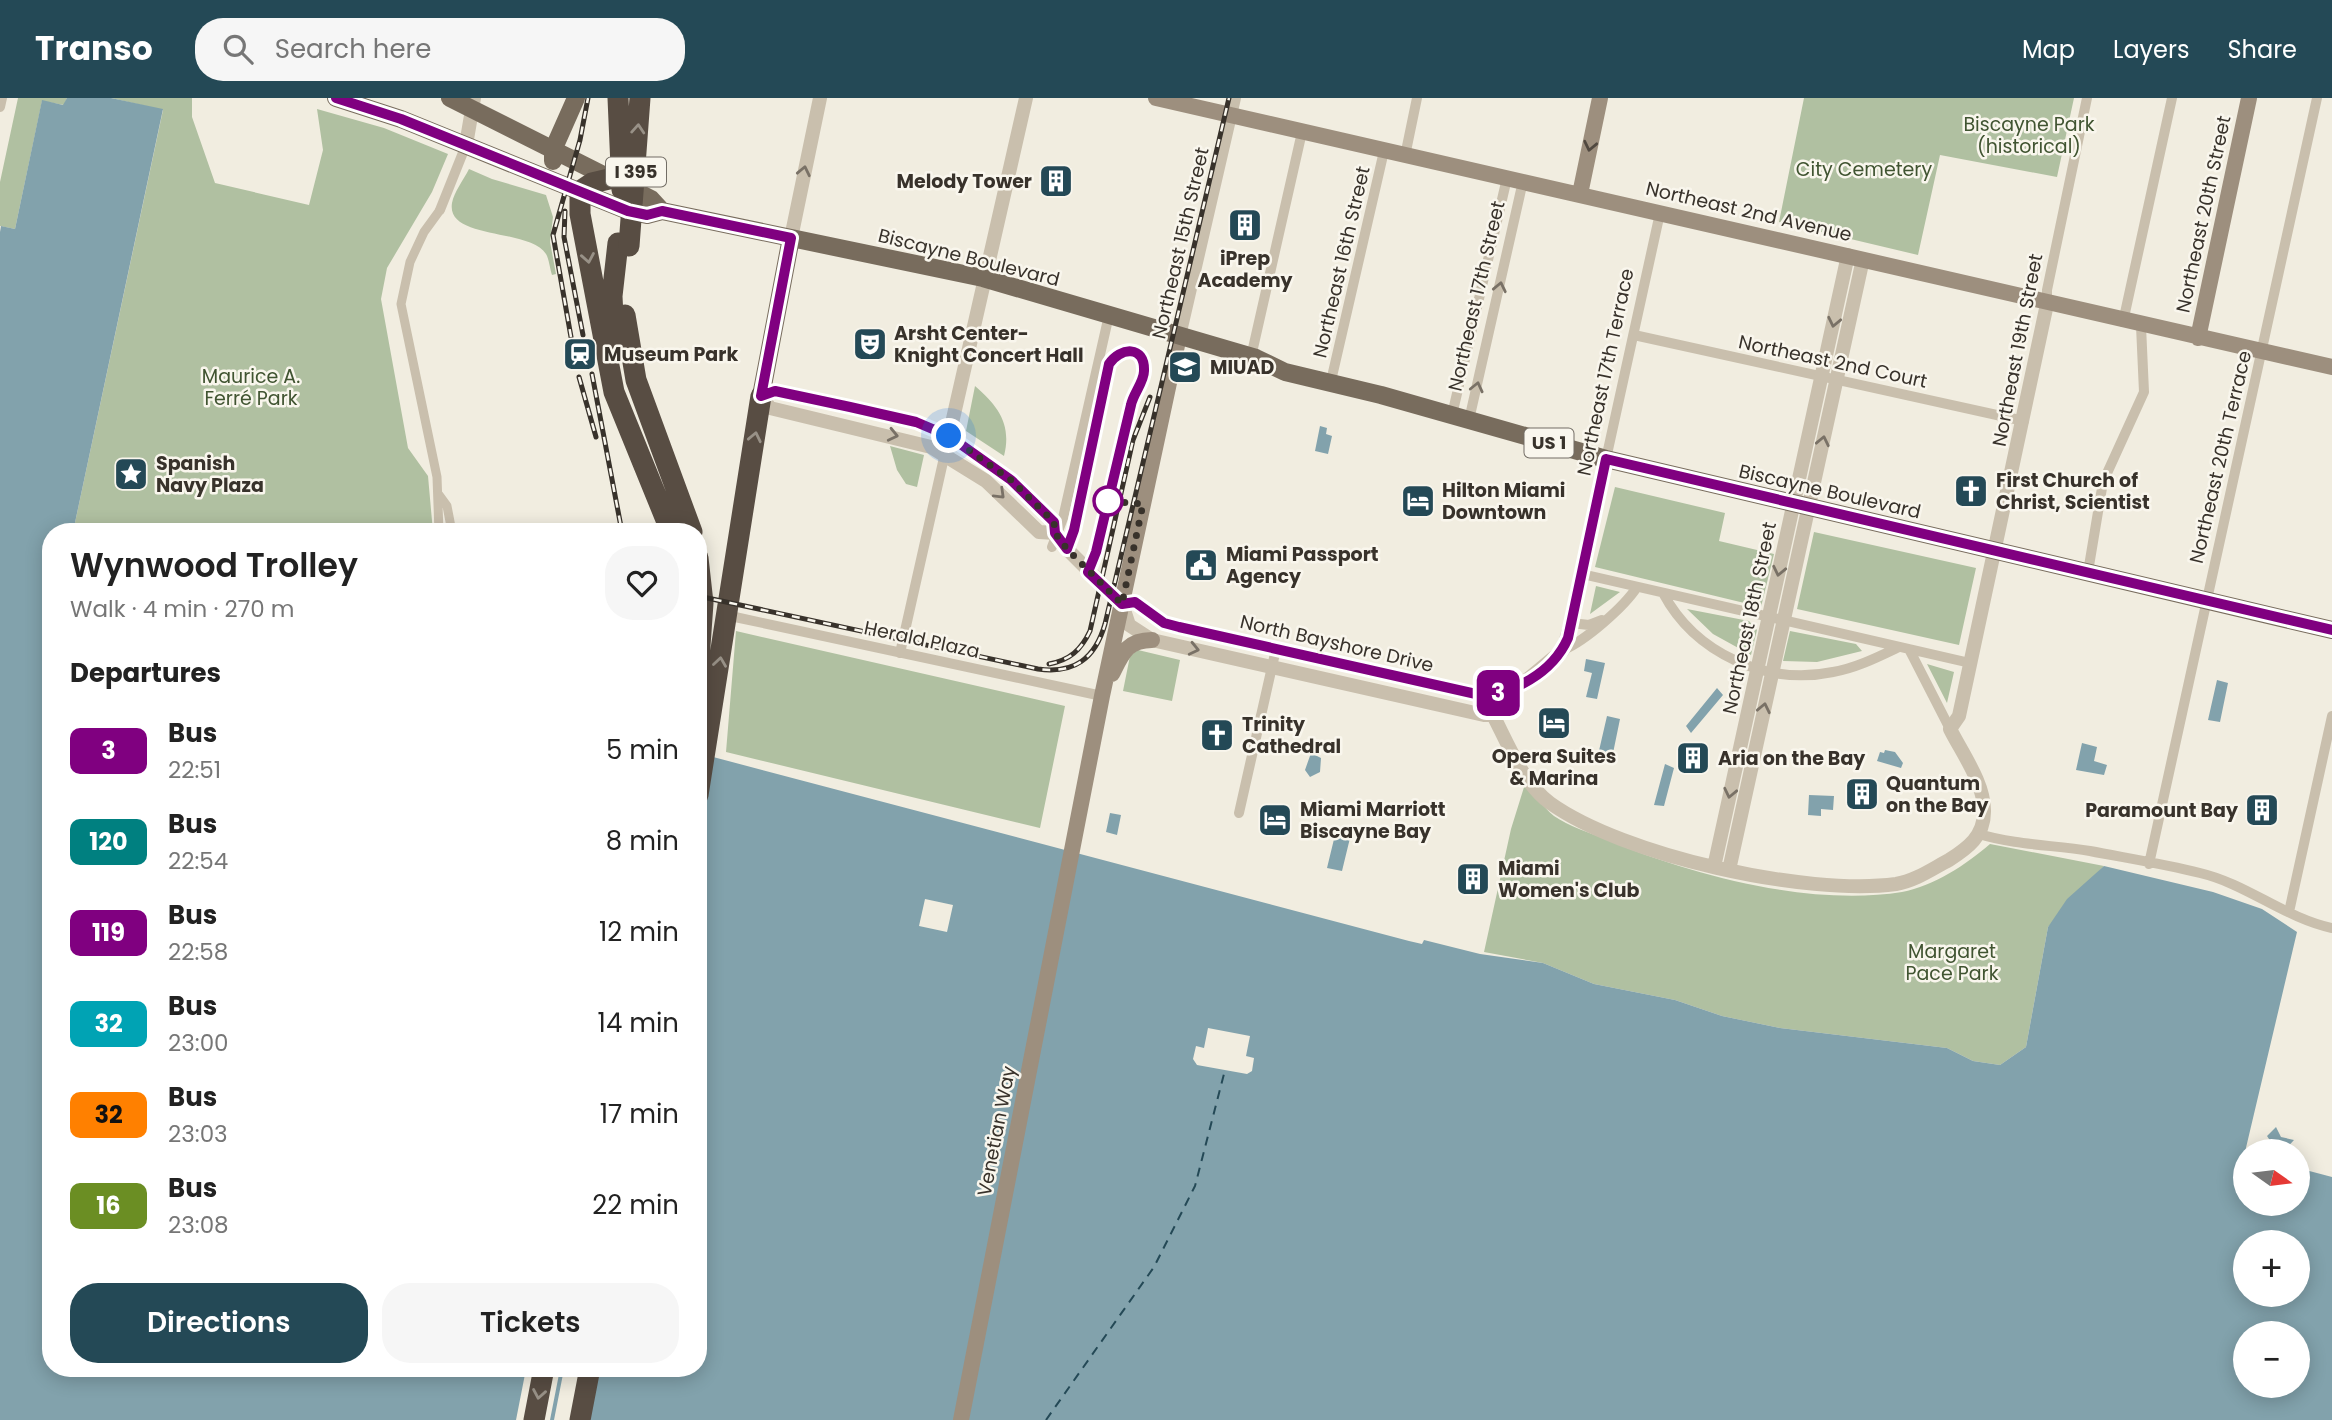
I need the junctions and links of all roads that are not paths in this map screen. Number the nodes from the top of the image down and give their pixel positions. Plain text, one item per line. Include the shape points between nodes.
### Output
1 (2, 98) edge
2 (336, 98) edge
3 (450, 98) edge
4 (576, 98) edge
5 (618, 98) edge
6 (640, 98) edge
7 (820, 98) edge
8 (1026, 98) edge
9 (1156, 98) edge
10 (1234, 98) edge
11 (1417, 98) edge
12 (1600, 98) edge
13 (2087, 98) edge
14 (2172, 98) edge
15 (2249, 98) edge
16 (2317, 98) edge
17 (473, 104) edge
18 (0, 107) edge
19 (1230, 116) junction
20 (1301, 132) junction
21 (466, 145) junction
22 (553, 150) junction
23 (1384, 151) junction
24 (1405, 156) junction
25 (610, 179) junction
26 (1515, 180) junction
27 (574, 188) junction
28 (1580, 194) junction
29 (440, 211) joint
30 (662, 211) junction
31 (1660, 213) junction
32 (791, 238) junction
33 (623, 244) junction
34 (1856, 257) junction
35 (984, 278) junction
36 (2047, 304) junction
37 (1109, 315) junction
38 (2123, 322) junction
39 (2141, 326) junction
40 (1634, 335) junction
41 (1180, 336) junction
42 (2198, 338) junction
43 (2261, 352) junction
44 (1256, 359) junction
45 (2332, 367) edge
46 (1822, 376) junction
47 (1837, 379) junction
48 (1327, 380) junction
49 (761, 396) junction
50 (850, 407) junction
51 (1460, 417) junction
52 (2024, 421) junction
53 (847, 425) junction
54 (949, 436) junction
55 (945, 453) junction
56 (1606, 459) junction
57 (439, 495) junction
58 (1801, 506) junction
59 (439, 523) edge
60 (450, 523) edge
61 (667, 523) edge
62 (677, 523) edge
63 (689, 523) edge
64 (1054, 540) junction
65 (1995, 551) junction
66 (2088, 572) junction
67 (1582, 574) junction
68 (1637, 587) junction
69 (1663, 593) junction
70 (2205, 600) junction
71 (1122, 604) junction
72 (734, 617) dead end
73 (1604, 619) junction
74 (1776, 619) junction
75 (1572, 623) junction
76 (2332, 631) edge
77 (1152, 640) junction
78 (1904, 648) junction
79 (1276, 649) junction
80 (1563, 650) junction
81 (900, 653) junction
82 (1970, 663) junction
83 (1272, 667) junction
84 (1765, 670) junction
85 (1418, 681) junction
86 (1369, 689) junction
87 (1517, 689) junction
88 (1476, 694) junction
89 (1102, 695) junction
90 (1439, 705) junction
91 (1455, 708) junction
92 (1493, 715) junction
93 (2332, 716) edge
94 (1950, 729) junction
95 (707, 746) edge
96 (1239, 813) dead end
97 (1979, 834) junction
98 (1072, 849) joint
99 (2148, 864) junction
100 (1721, 868) junction
101 (2289, 912) junction
102 (2332, 928) edge
103 (542, 1377) edge
104 (575, 1377) edge
105 (588, 1377) edge
106 (534, 1420) edge
107 (568, 1420) edge
108 (580, 1420) edge
109 (961, 1420) edge

1 - 18 street
2 - 21 main road, Biscayne Boulevard / US 1
3 - 17 main road, Biscayne Boulevard / US 1
4 - 22 main road
5 - 33 highway, I 395, bridge
33 -> 6 highway, I 395, bridge
32 -> 7 street
8 - 35 street
9 - 19 main road, Northeast 2nd Avenue
10 - 19 street, Northeast 15th Street
11 - 24 street
12 -> 28 main road
13 - 36 street, Northeast 19th Street
14 - 38 street
15 - 42 main road, Northeast 20th Street
16 - 43 street, Northeast 20th Terrace
17 - 21 street
17 - 22 main road, Biscayne Boulevard / US 1
19 - 20 main road, Northeast 2nd Avenue
19 - 41 street, Northeast 15th Street
20 - 23 main road, Northeast 2nd Avenue
20 - 44 street
21 - 27 main road, Biscayne Boulevard / US 1
21 - 29 street
22 - 25 main road, Biscayne Boulevard / US 1
22 - 27 main road via 557,171
23 - 24 main road, Northeast 2nd Avenue
23 - 48 street, Northeast 16th Street
24 - 26 main road, Northeast 2nd Avenue
25 - 27 highway
25 - 30 main road, Biscayne Boulevard / US 1 via 651,199
26 - 28 main road, Northeast 2nd Avenue
26 - 51 street, Northeast 17th Street
51 -> 26 street, Northeast 17th Street
27 - 30 main road, Biscayne Boulevard / US 1 via 628,211 647,215
27 -> 61 highway via 611,382
28 - 31 main road, Northeast 2nd Avenue
29 - 57 street via 410,262 401,304
30 - 32 main road, Biscayne Boulevard / US 1
31 - 34 main road, Northeast 2nd Avenue
31 - 40 street, Northeast 17th Terrace
32 - 35 main road, Biscayne Boulevard / US 1
32 - 49 main road
33 - 62 highway, I 395 via 612,304 620,371
33 - 63 highway, I 395 via 631,360
34 - 36 main road, Northeast 2nd Avenue
34 -> 46 street, Northeast 18th Street
34 - 47 street, Northeast 18th Street
35 - 37 main road, Biscayne Boulevard / US 1
35 - 54 street
36 - 38 main road, Northeast 2nd Avenue
36 - 52 street, Northeast 19th Street
37 - 41 main road, Biscayne Boulevard / US 1
37 - 64 street via 1063,518
38 - 39 main road, Northeast 2nd Avenue
39 - 42 main road, Northeast 2nd Avenue
39 - 66 street via 2144,391 2103,482
40 - 46 street, Northeast 2nd Court
40 - 56 street, Northeast 17th Terrace
41 - 44 main road, Biscayne Boulevard / US 1
41 - 71 main road, Northeast 15th Street
42 - 43 main road, Northeast 2nd Avenue
43 - 45 main road, Northeast 2nd Avenue
43 - 70 street, Northeast 20th Terrace
44 - 48 main road, Biscayne Boulevard / US 1 via 1284,372
46 - 47 street, Northeast 2nd Court
46 - 58 street, Northeast 18th Street
47 - 52 street, Northeast 2nd Court
58 -> 47 street, Northeast 18th Street
48 - 51 main road, Biscayne Boulevard / US 1
49 - 50 street, North Bayshore Drive via 775,391
49 - 53 street, North Bayshore Drive via 769,408
95 -> 49 highway
50 - 53 street
50 - 54 street, North Bayshore Drive via 916,422
51 - 56 main road, Biscayne Boulevard / US 1
52 - 65 street, Northeast 19th Street
53 -> 55 street, North Bayshore Drive via 909,439
54 - 55 street
54 - 64 street, North Bayshore Drive via 1011,480 1054,522
55 -> 64 street, North Bayshore Drive via 986,481 1039,532
55 - 81 street
56 - 58 main road, Biscayne Boulevard / US 1
56 - 67 street, Northeast 17th Terrace
57 - 59 street
57 - 60 street
58 - 65 main road, Biscayne Boulevard / US 1
58 - 74 street, Northeast 18th Street
64 - 71 street, North Bayshore Drive
65 - 66 main road, Biscayne Boulevard / US 1
65 - 82 street, Northeast 19th Street
66 - 70 main road, Biscayne Boulevard / US 1
67 - 68 street
67 - 75 street, Northeast 17th Terrace
68 - 69 street
68 - 73 street
69 - 74 street
69 - 84 street via 1675,616 1704,642 1726,657
70 - 76 main road, Biscayne Boulevard / US 1
70 - 99 street, Northeast 20th Terrace
71 - 77 street, North Bayshore Drive via 1129,625
71 - 79 street, North Bayshore Drive via 1135,602 1164,623
71 - 89 main road, Northeast 15th Street
72 - 81 street, Herald Plaza
73 - 75 street via 1589,625
73 - 80 street via 1578,644
74 - 78 street
74 - 84 street, Northeast 18th Street
75 - 80 street, Northeast 17th Terrace
77 -> 83 street, North Bayshore Drive
77 - 89 main road via 1128,645
78 - 82 street
78 - 84 street via 1833,672 1811,675
78 - 94 street
79 - 83 street
79 - 85 street, North Bayshore Drive
80 - 87 street
81 - 89 street, Herald Plaza
82 - 94 street, Northeast 19th Street via 1959,716
83 - 86 street, North Bayshore Drive
83 - 96 street
84 - 100 street, Northeast 18th Street
85 - 86 street via 1398,685 1383,681
85 - 88 street, North Bayshore Drive
85 - 90 street via 1433,689
86 - 90 street, North Bayshore Drive
87 - 88 street, North Bayshore Drive
87 - 92 street
88 - 91 street
89 - 98 main road, Northeast 15th Street
90 - 91 street, North Bayshore Drive
91 - 92 street, North Bayshore Drive
92 - 100 street via 1518,763 1548,801 1648,848
93 - 101 street
94 - 97 street via 1984,802
97 - 99 street
97 - 100 street via 1962,852 1898,884 1825,884
98 - 109 main road, Venetian Way
99 - 101 street via 2235,883
101 - 102 street
103 -> 106 highway
104 - 107 highway
105 - 108 highway

